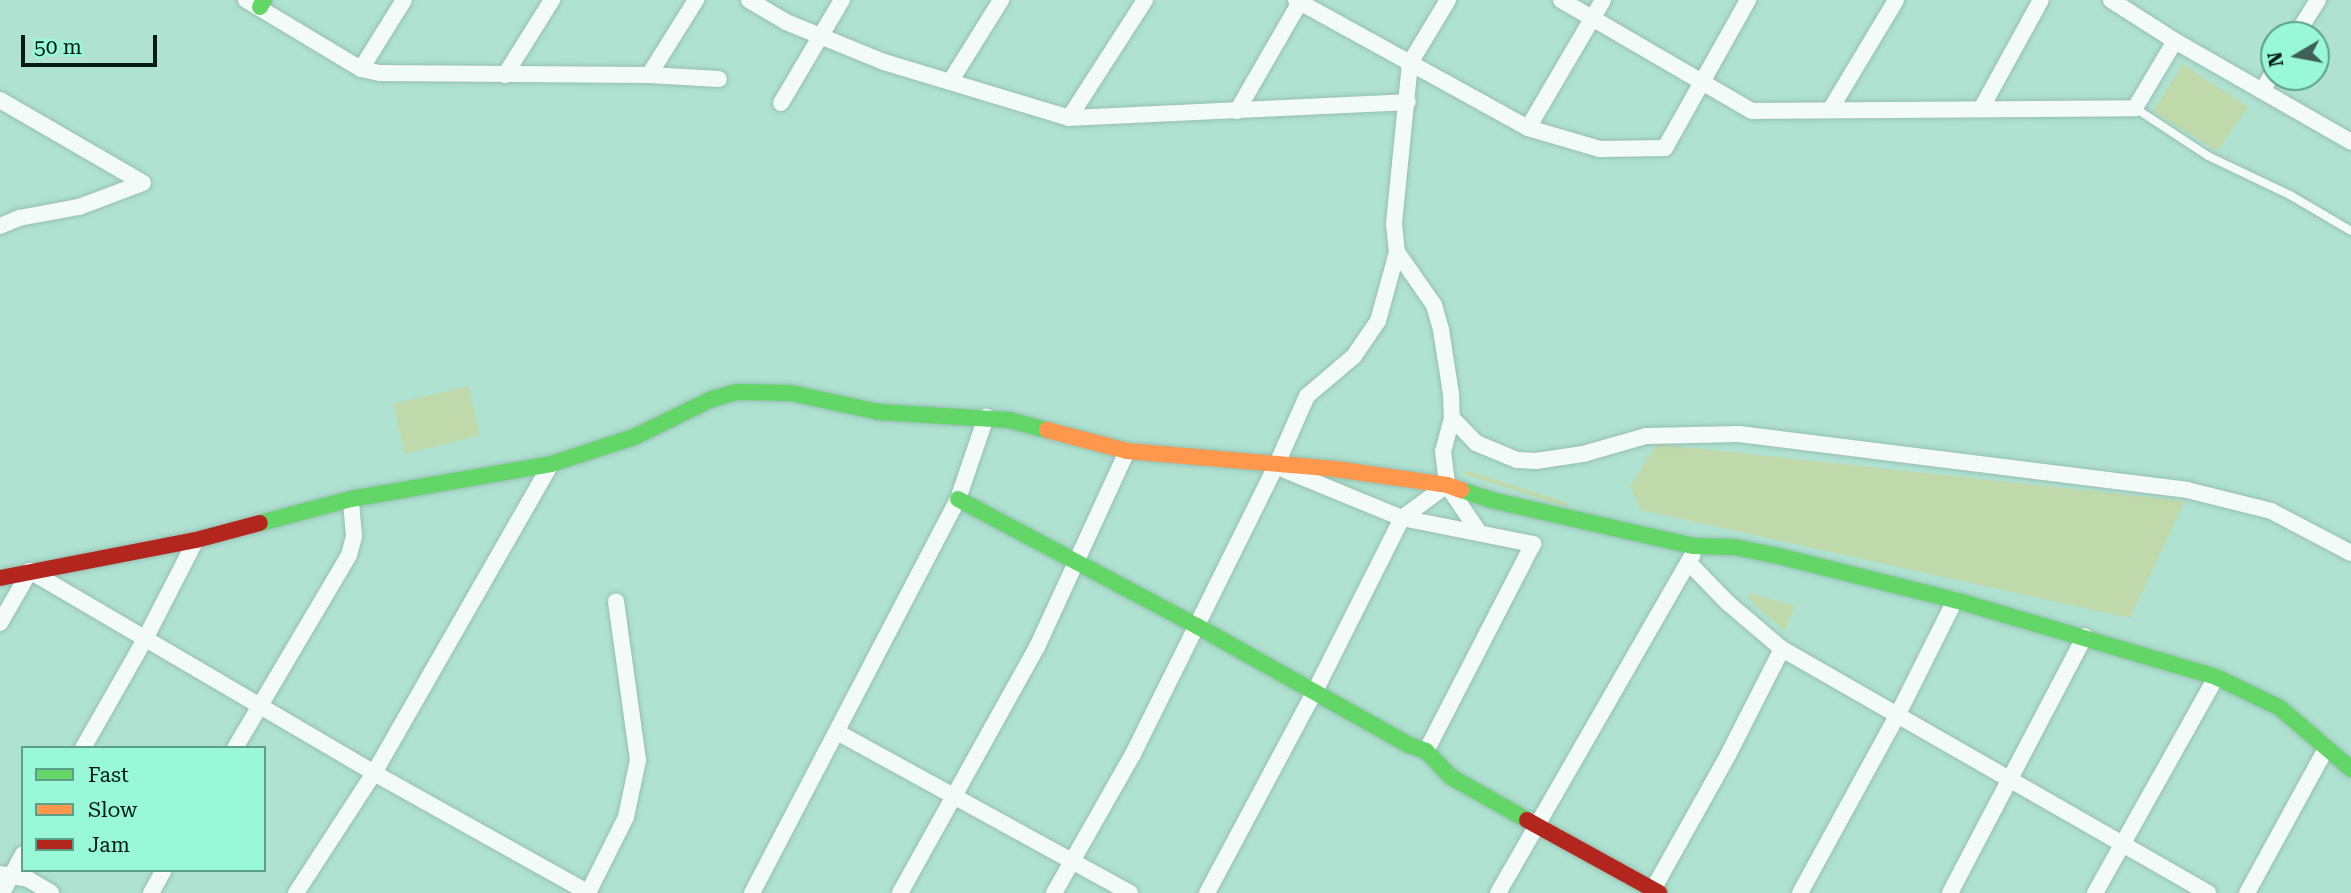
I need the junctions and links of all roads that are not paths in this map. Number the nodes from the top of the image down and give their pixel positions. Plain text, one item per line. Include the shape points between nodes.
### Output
1 (404, 0) edge
2 (552, 0) edge
3 (696, 0) edge
4 (749, 0) edge
5 (842, 0) edge
6 (1000, 0) edge
7 (1145, 0) edge
8 (1448, 0) edge
9 (1561, 0) edge
10 (1603, 0) edge
11 (1748, 0) edge
12 (1896, 0) edge
13 (2041, 0) edge
14 (2111, 0) edge
15 (2318, 0) edge
16 (1298, 1) edge
17 (257, 2) edge
18 (1594, 18) junction
19 (2305, 21) edge
20 (820, 36) junction
21 (2175, 41) junction
22 (1410, 63) junction
23 (361, 69) junction
24 (505, 75) junction
25 (649, 75) junction
26 (719, 79) dead end
27 (950, 82) junction
28 (1702, 82) junction
29 (2260, 90) edge
30 (2262, 91) edge
31 (0, 100) edge
32 (1408, 102) junction
33 (782, 103) dead end
34 (2135, 108) junction
35 (1981, 109) junction
36 (1830, 110) junction
37 (1237, 111) junction
38 (1069, 118) junction
39 (1528, 128) junction
40 (2351, 142) edge
41 (0, 226) edge
42 (2351, 231) edge
43 (1397, 251) junction
44 (986, 417) junction
45 (1452, 418) junction
46 (1127, 451) junction
47 (551, 464) junction
48 (1276, 466) junction
49 (1447, 485) junction
50 (351, 499) junction
51 (958, 499) junction
52 (1402, 518) junction
53 (1478, 531) junction
54 (196, 540) junction
55 (1694, 545) junction
56 (2351, 554) edge
57 (1076, 561) junction
58 (1689, 563) junction
59 (30, 571) junction
60 (0, 579) edge
61 (1955, 600) junction
62 (616, 603) dead end
63 (0, 623) edge
64 (1197, 626) junction
65 (2085, 636) junction
66 (144, 641) junction
67 (1782, 649) junction
68 (2216, 677) junction
69 (1315, 691) junction
70 (261, 704) junction
71 (1897, 716) junction
72 (838, 733) junction
73 (84, 746) edge
74 (236, 746) edge
75 (2326, 749) junction
76 (1426, 751) junction
77 (2351, 769) edge
78 (374, 773) junction
79 (2010, 782) junction
80 (953, 794) junction
81 (1539, 826) junction
82 (2123, 845) junction
83 (21, 856) edge
84 (1072, 862) junction
85 (163, 872) edge
86 (5, 875) edge
87 (1654, 892) edge
88 (2, 893) edge
89 (51, 893) edge
90 (151, 893) edge
91 (296, 893) edge
92 (589, 893) edge
93 (752, 893) edge
94 (900, 893) edge
95 (1054, 893) edge
96 (1130, 893) edge
97 (1207, 893) edge
98 (1498, 893) edge
99 (1800, 893) edge
100 (1950, 893) edge
101 (2095, 893) edge
102 (2208, 893) edge
103 (2247, 893) edge

1 - 23 street
2 - 24 street
3 - 25 street
4 - 20 street
5 - 20 street
6 - 27 street
7 - 38 street
8 - 22 street
9 - 18 street
10 - 18 street
11 - 28 street
12 - 36 street
13 - 35 street
14 - 21 street
15 - 19 street
16 - 22 street
16 - 37 street
17 - 23 street
18 - 28 street
18 - 39 street
20 - 27 street
20 - 33 street
21 - 29 street
21 - 34 street
22 - 32 street
22 - 39 street
23 - 24 street
24 - 25 street
25 - 26 street
27 - 38 street
28 - 36 street via 1752,111
28 - 39 street via 1665,148 1600,149
30 - 40 street
31 - 41 street via 143,183 79,207
32 - 37 street
32 - 43 street via 1394,198
34 - 35 street
34 - 42 lane via 2208,156 2290,194
35 - 36 street
37 - 38 street
43 - 45 street via 1434,305 1447,361
43 - 48 street via 1378,321 1354,356 1307,396
44 - 46 street
44 - 47 street via 892,414 791,393 737,391 634,437
44 - 51 street
45 - 49 street via 1443,451
45 - 56 street via 1476,443 1517,460 1583,454 1646,436 1739,434 2187,490 2271,511
46 - 48 street
46 - 57 street
47 - 50 street
47 - 78 street
48 - 49 street via 1335,469
48 - 52 street
48 - 64 street
49 - 52 street
49 - 53 street
49 - 55 street via 1491,500
50 - 54 street
50 - 70 street via 354,536 349,555
51 - 57 street
51 - 72 street
52 - 53 street
52 - 69 street
53 - 76 street via 1533,544
54 - 59 street
54 - 66 street
55 - 58 street
55 - 61 street via 1774,555
57 - 64 street
57 - 80 street via 1037,647
58 - 67 street
58 - 81 street via 1610,694
59 - 60 street
59 - 63 street
59 - 66 street
61 - 65 street
61 - 71 street
62 - 92 street via 638,760 626,817
64 - 69 street
64 - 84 street
65 - 68 street
65 - 79 street
66 - 70 street
66 - 73 street
67 - 71 street
67 - 87 street
68 - 75 street via 2280,708
68 - 82 street
69 - 76 street via 1409,746
69 - 97 street
70 - 74 street
70 - 78 street
71 - 79 street
71 - 99 street
72 - 80 street
72 - 93 street
75 - 77 street
75 - 103 street
76 - 81 street via 1451,777
78 - 91 street
78 - 92 street
79 - 82 street
79 - 100 street
80 - 84 street
80 - 94 street
81 - 87 street
81 - 98 street
82 - 101 street
82 - 102 street
83 - 86 street
84 - 95 street
84 - 96 street
85 - 90 street
86 - 88 street
86 - 89 street via 28,879

